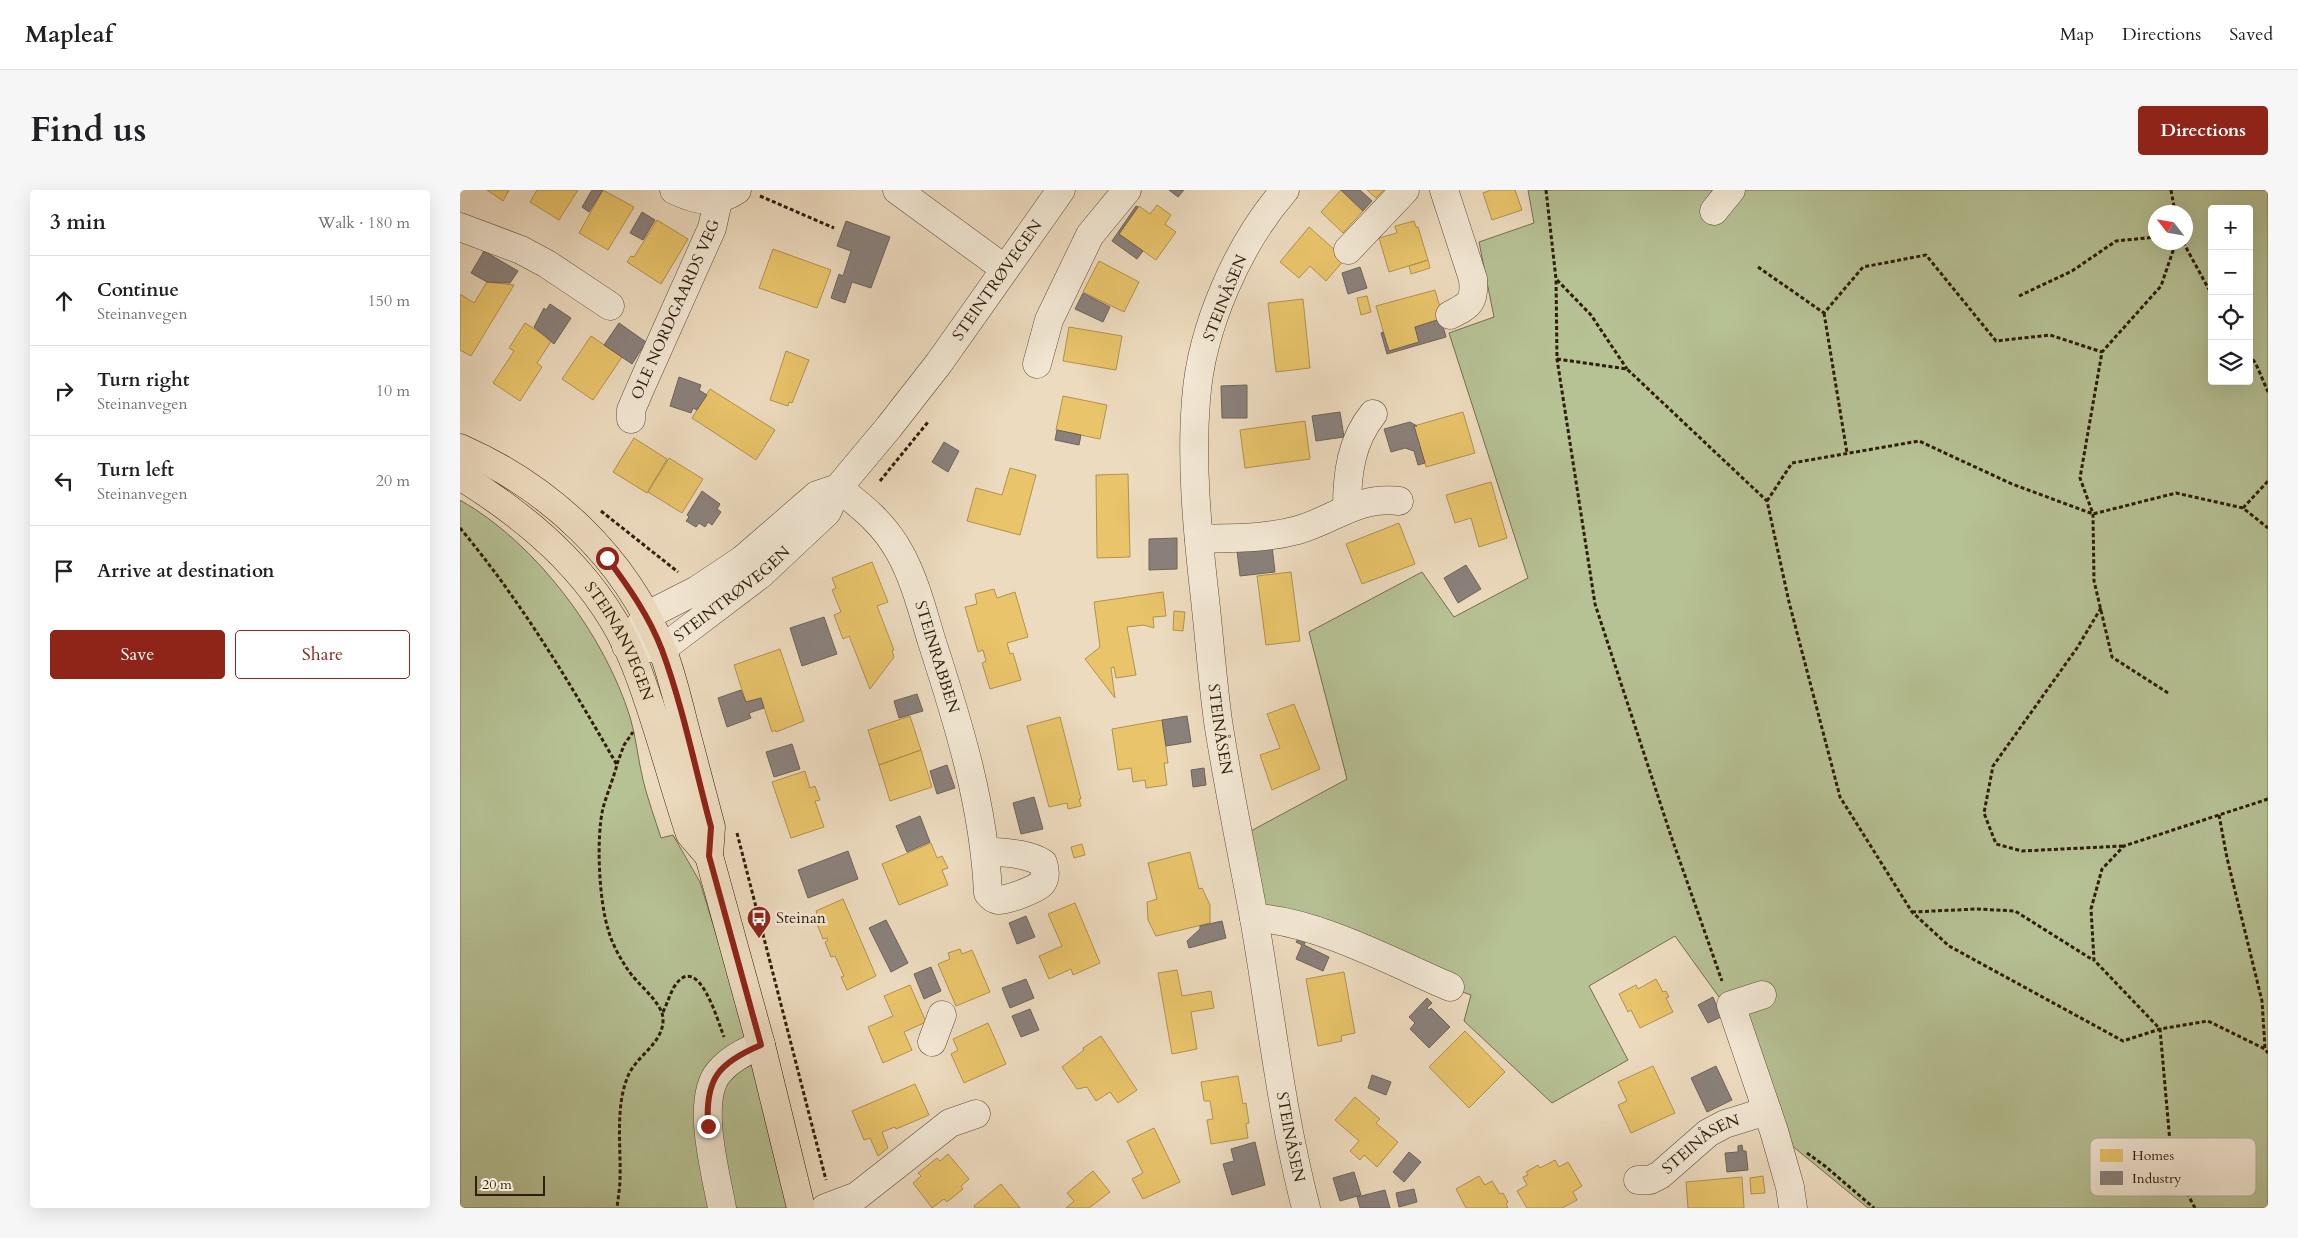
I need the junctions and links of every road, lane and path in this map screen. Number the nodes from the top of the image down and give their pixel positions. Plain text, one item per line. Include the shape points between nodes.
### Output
1 (674, 190) edge
2 (896, 190) edge
3 (1061, 190) edge
4 (1127, 190) edge
5 (1285, 190) edge
6 (1405, 190) edge
7 (1444, 190) edge
8 (1546, 190) edge
9 (1732, 190) edge
10 (2171, 190) edge
11 (737, 195) edge
12 (2174, 205) edge
13 (1714, 211) dead end
14 (460, 227) edge
15 (834, 228) dead end
16 (2148, 238) edge
17 (1348, 250) dead end
18 (2173, 250) edge
19 (2187, 250) edge
20 (1758, 267) dead end
21 (1005, 269) junction
22 (1556, 279) junction
23 (2208, 288) edge
24 (2019, 296) dead end
25 (610, 306) dead end
26 (1824, 313) junction
27 (1450, 315) dead end
28 (2102, 352) junction
29 (1557, 360) junction
30 (2253, 360) edge
31 (1037, 364) dead end
32 (1627, 369) junction
33 (2268, 392) edge
34 (1374, 414) dead end
35 (631, 419) dead end
36 (460, 448) edge
37 (1847, 453) junction
38 (460, 476) edge
39 (2268, 481) edge
40 (838, 488) junction
41 (1399, 501) dead end
42 (1768, 501) junction
43 (1348, 508) junction
44 (2242, 508) junction
45 (2093, 514) junction
46 (460, 528) edge
47 (2268, 528) edge
48 (1199, 538) junction
49 (2100, 608) junction
50 (646, 616) junction
51 (626, 646) junction
52 (662, 649) junction
53 (2168, 693) dead end
54 (635, 729) dead end
55 (617, 765) junction
56 (2268, 799) edge
57 (2219, 815) junction
58 (735, 823) dead end
59 (2124, 846) junction
60 (986, 851) dead end
61 (709, 856) junction
62 (1912, 912) junction
63 (1254, 918) junction
64 (2094, 960) junction
65 (1450, 987) dead end
66 (1762, 994) dead end
67 (1731, 1005) junction
68 (662, 1012) junction
69 (942, 1015) dead end
70 (2160, 1029) junction
71 (932, 1042) dead end
72 (761, 1045) junction
73 (2265, 1049) junction
74 (2268, 1054) edge
75 (733, 1060) junction
76 (976, 1114) dead end
77 (1770, 1121) junction
78 (2170, 1138) edge
79 (1638, 1180) dead end
80 (2189, 1196) edge
81 (846, 1204) edge
82 (617, 1208) edge
83 (722, 1208) edge
84 (801, 1208) edge
85 (1306, 1208) edge
86 (1793, 1208) edge
87 (1874, 1208) edge
88 (2195, 1208) edge

1 - 11 street, OLE NORDGAARDS VEG via 703,201
2 - 21 street
3 - 21 street, STEINTRØVEGEN
4 - 31 street via 1090,234 1049,320
5 - 48 street, STEINÅSEN via 1255,230 1236,265 1215,314 1203,355 1196,399
6 - 17 street
7 - 27 street via 1474,290 1467,307
8 - 22 path
9 - 13 street
10 - 12 path
11 - 15 path
11 - 35 street, OLE NORDGAARDS VEG via 712,228 631,410
14 - 25 street via 521,250
16 - 24 path via 2116,241 2072,271
18 - 28 path via 2161,286
19 - 23 path
20 - 26 path
21 - 40 street, STEINTRØVEGEN via 939,363
22 - 29 path
22 - 32 path via 1591,316
26 - 28 path via 1863,267 1926,255 1996,341 2050,335
26 - 37 path
28 - 45 path via 2080,478
29 - 32 path
29 - 67 path via 1595,604 1671,836
30 - 33 path
32 - 42 path
34 - 43 street via 1354,451 1347,482
36 - 50 main road, STEINANVEGEN via 523,482 572,520 607,558
37 - 42 path via 1792,463
37 - 45 path via 1919,441 2012,484
38 - 51 main road, STEINANVEGEN via 515,514 568,560 592,587
39 - 44 path
40 - 50 street, STEINTRØVEGEN via 817,495 742,560 697,590
40 - 52 street, STEINTRØVEGEN via 827,512 801,539 762,574
40 - 60 street, STEINRABBEN via 876,518 910,574 953,706 975,787
41 - 43 street via 1364,502
42 - 62 path via 1789,602 1840,797
43 - 48 street via 1325,520 1279,535
44 - 45 path via 2176,493
44 - 47 path
45 - 49 path via 2094,581
46 - 55 path via 487,560 570,685
48 - 63 street, STEINÅSEN via 1218,719
49 - 53 path via 2112,657
49 - 59 path via 2077,648 1993,766 1984,813 1996,844 2022,851
50 - 51 street, STEINTRØVEGEN
50 - 52 main road, STEINANVEGEN
51 - 52 street, STEINTRØVEGEN
51 - 61 main road, STEINANVEGEN via 635,664 690,834
52 - 61 main road, STEINANVEGEN via 711,827
54 - 55 path via 624,745
55 - 68 path via 603,810 600,849 602,902 608,930 619,956
56 - 57 path
57 - 59 path
57 - 73 path via 2262,1001
58 - 81 path
59 - 64 path via 2102,869 2090,909
61 - 72 main road, STEINANVEGEN
62 - 64 path via 2015,911
62 - 70 path via 1949,946 2123,1040
63 - 65 street via 1270,918 1312,930
63 - 85 street, STEINÅSEN via 1284,1114
64 - 70 path
66 - 67 street
67 - 77 street
68 - 75 path via 682,978 695,978 702,984
68 - 82 path via 661,1032 628,1074 623,1092
69 - 71 street
70 - 73 path via 2208,1021
70 - 78 path
72 - 75 street
72 - 84 main road, STEINANVEGEN
73 - 74 path
75 - 83 street via 719,1072 710,1086 707,1104
76 - 81 street via 950,1123
77 - 79 street, STEINÅSEN via 1725,1124 1708,1133 1660,1174 1650,1180
77 - 86 street
77 - 87 path
80 - 88 path

